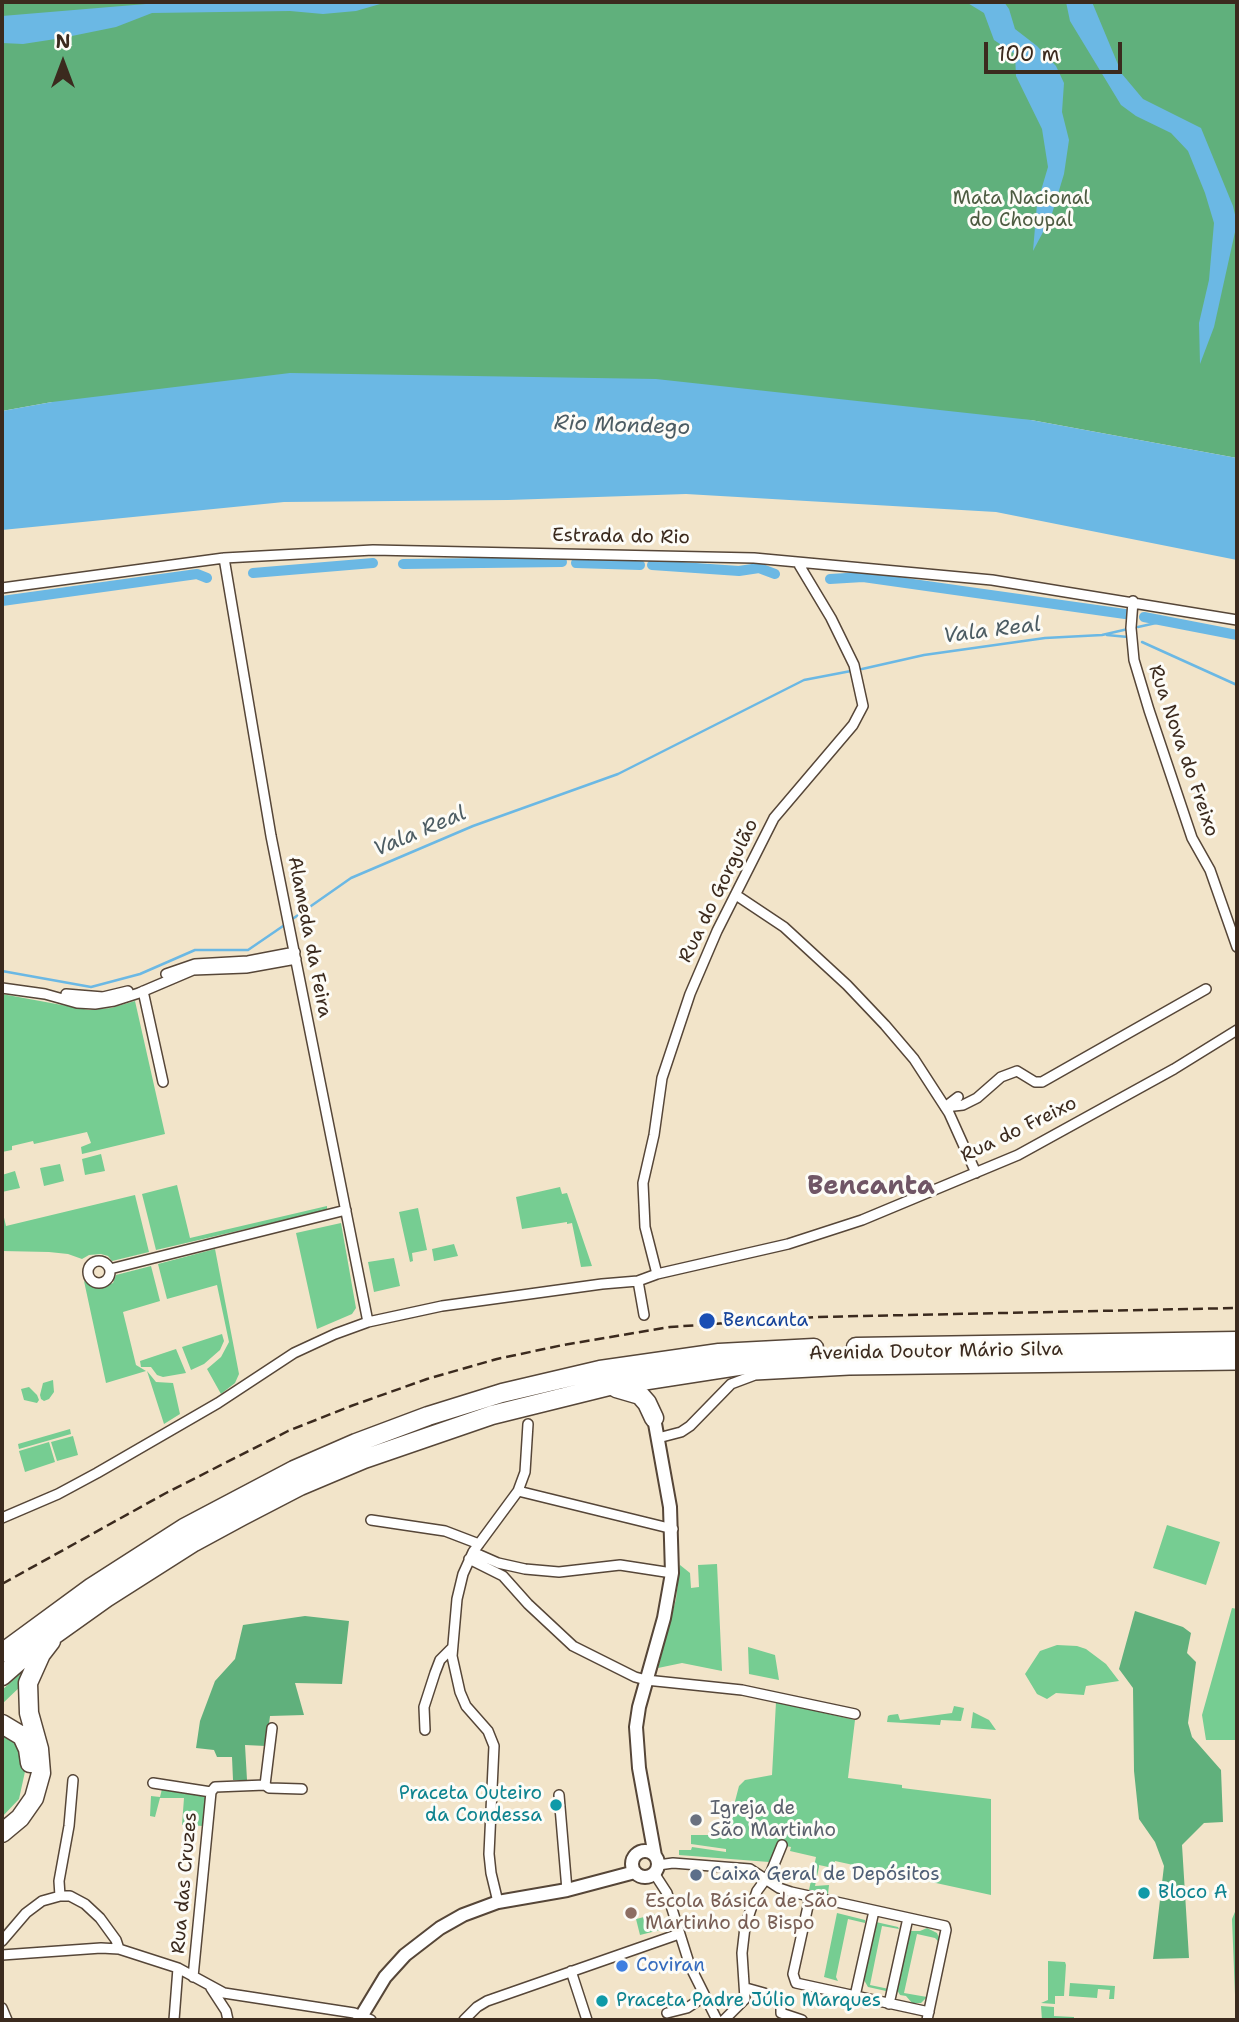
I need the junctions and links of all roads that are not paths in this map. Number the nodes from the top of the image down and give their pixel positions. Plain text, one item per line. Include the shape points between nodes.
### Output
1 (224, 558) junction
2 (798, 563) junction
3 (2, 588) edge
4 (1133, 601) junction
5 (1237, 620) edge
6 (736, 895) junction
7 (1237, 947) edge
8 (295, 956) junction
9 (2, 982) edge
10 (2, 988) edge
11 (1206, 989) dead end
12 (143, 991) junction
13 (1237, 1030) edge
14 (163, 1082) dead end
15 (958, 1097) dead end
16 (945, 1107) junction
17 (976, 1173) junction
18 (346, 1210) junction
19 (110, 1269) dead end
20 (657, 1274) junction
21 (638, 1281) junction
22 (644, 1315) dead end
23 (368, 1322) junction
24 (1237, 1341) edge
25 (1237, 1354) edge
26 (1237, 1365) edge
27 (681, 1374) junction
28 (609, 1386) junction
29 (654, 1418) junction
30 (528, 1424) dead end
31 (658, 1438) junction
32 (518, 1491) junction
33 (2, 1518) edge
34 (372, 1520) dead end
35 (673, 1529) junction
36 (473, 1552) junction
37 (672, 1573) junction
38 (60, 1630) junction
39 (9, 1645) edge
40 (453, 1648) junction
41 (2, 1653) edge
42 (2, 1676) edge
43 (646, 1680) junction
44 (855, 1714) dead end
45 (2, 1724) edge
46 (272, 1728) dead end
47 (425, 1730) dead end
48 (73, 1780) dead end
49 (153, 1783) dead end
50 (265, 1785) junction
51 (302, 1789) dead end
52 (211, 1792) junction
53 (559, 1795) dead end
54 (648, 1818) junction
55 (2, 1821) edge
56 (2, 1833) edge
57 (782, 1845) dead end
58 (635, 1863) junction
59 (656, 1865) junction
60 (765, 1879) junction
61 (567, 1890) junction
62 (60, 1896) junction
63 (810, 1897) junction
64 (498, 1902) junction
65 (874, 1911) junction
66 (908, 1919) junction
67 (679, 1934) junction
68 (2, 1941) edge
69 (119, 1949) junction
70 (2, 1955) edge
71 (178, 1968) junction
72 (571, 1971) junction
73 (193, 1977) junction
74 (210, 1987) junction
75 (746, 1988) junction
76 (705, 1996) junction
77 (855, 1996) junction
78 (889, 2004) junction
79 (2, 2008) edge
80 (667, 2013) dead end
81 (928, 2016) edge
82 (364, 2019) edge
83 (7, 2020) edge
84 (174, 2020) edge
85 (228, 2020) edge
86 (464, 2020) edge
87 (587, 2020) edge
88 (718, 2020) edge
89 (724, 2020) edge
90 (802, 2020) edge

1 - 2 street, Estrada do Rio via 373,550 754,558
1 - 3 street, Estrada do Rio
1 - 8 street, Alameda da Feira
2 - 4 street, Estrada do Rio via 992,580
2 - 6 street, Rua do Gorgulão via 854,664 863,706 853,725 774,818
4 - 5 street, Estrada do Rio
4 - 7 street, Rua Nova do Freixo via 1134,660 1149,710 1192,838 1210,870
6 - 16 street via 784,927 847,985 914,1059
6 - 20 street, Rua do Gorgulão via 690,994 657,1101 642,1196
8 - 9 street via 195,964 103,997
8 - 12 street via 246,968 194,970
8 - 18 street, Alameda da Feira
10 - 12 street via 95,1004
11 - 16 street via 1042,1082 1017,1071 1001,1077 970,1102
12 - 14 street
13 - 17 street, Rua do Freixo via 1030,1148
15 - 16 street
16 - 17 street
17 - 20 street, Rua do Freixo via 862,1220 788,1244
18 - 19 street
18 - 23 street, Alameda da Feira
20 - 21 street, Rua do Freixo
21 - 22 street
21 - 23 street, Rua do Freixo via 442,1306
23 - 33 street, Rua do Freixo via 293,1353 97,1474
24 - 39 highway via 795,1348 684,1357 552,1380 428,1416 293,1470 174,1535
25 - 27 highway via 796,1360
26 - 31 street, Avenida Doutor Mário Silva via 755,1375 731,1384 681,1432
27 - 28 highway
27 - 29 highway via 656,1390
28 - 29 highway via 640,1395
28 - 38 highway via 492,1415 300,1486 194,1542
29 - 31 street
30 - 32 street via 525,1472
31 - 35 street
32 - 35 street
32 - 36 street
34 - 36 street via 445,1531
35 - 37 street
36 - 37 street via 525,1569 559,1572 620,1565
36 - 40 street via 457,1599
36 - 43 street via 573,1646
37 - 43 street
38 - 42 highway
38 - 56 highway via 41,1654 28,1683 41,1773 34,1798
39 - 41 highway
40 - 47 street via 440,1660 435,1673 424,1707
40 - 64 street via 460,1692 494,1746 489,1854
43 - 44 street via 742,1690
43 - 54 street via 636,1747
45 - 55 highway via 22,1736 31,1773 26,1792
46 - 50 street
48 - 62 street
49 - 52 street, Rua das Cruzes
50 - 51 street, Rua das Cruzes
50 - 52 street, Rua das Cruzes via 215,1787
52 - 73 street, Rua das Cruzes
53 - 61 street
54 - 58 street
54 - 59 street
57 - 60 street
58 - 59 street via 646,1876
58 - 59 street via 649,1851
58 - 61 street via 603,1881
59 - 60 street via 739,1867
59 - 67 street
60 - 63 street
60 - 75 street via 745,1927
61 - 64 street
62 - 68 street via 33,1907
62 - 69 street via 78,1900 93,1911
63 - 65 street
63 - 77 street via 793,1975 796,1983
64 - 82 street via 463,1915 419,1943 389,1972
65 - 66 street
65 - 77 street
66 - 78 street
66 - 81 street via 945,1926 946,1930
67 - 72 street
67 - 76 street
69 - 70 street
69 - 71 street
71 - 73 street
71 - 84 street
72 - 86 street via 487,2001
72 - 87 street
73 - 74 street
74 - 82 street via 240,1997
74 - 85 street
75 - 89 street via 745,1999
75 - 90 street via 764,1993 781,2004 781,2013
76 - 80 street via 687,2008
76 - 88 street
77 - 78 street
78 - 81 street
79 - 83 street

